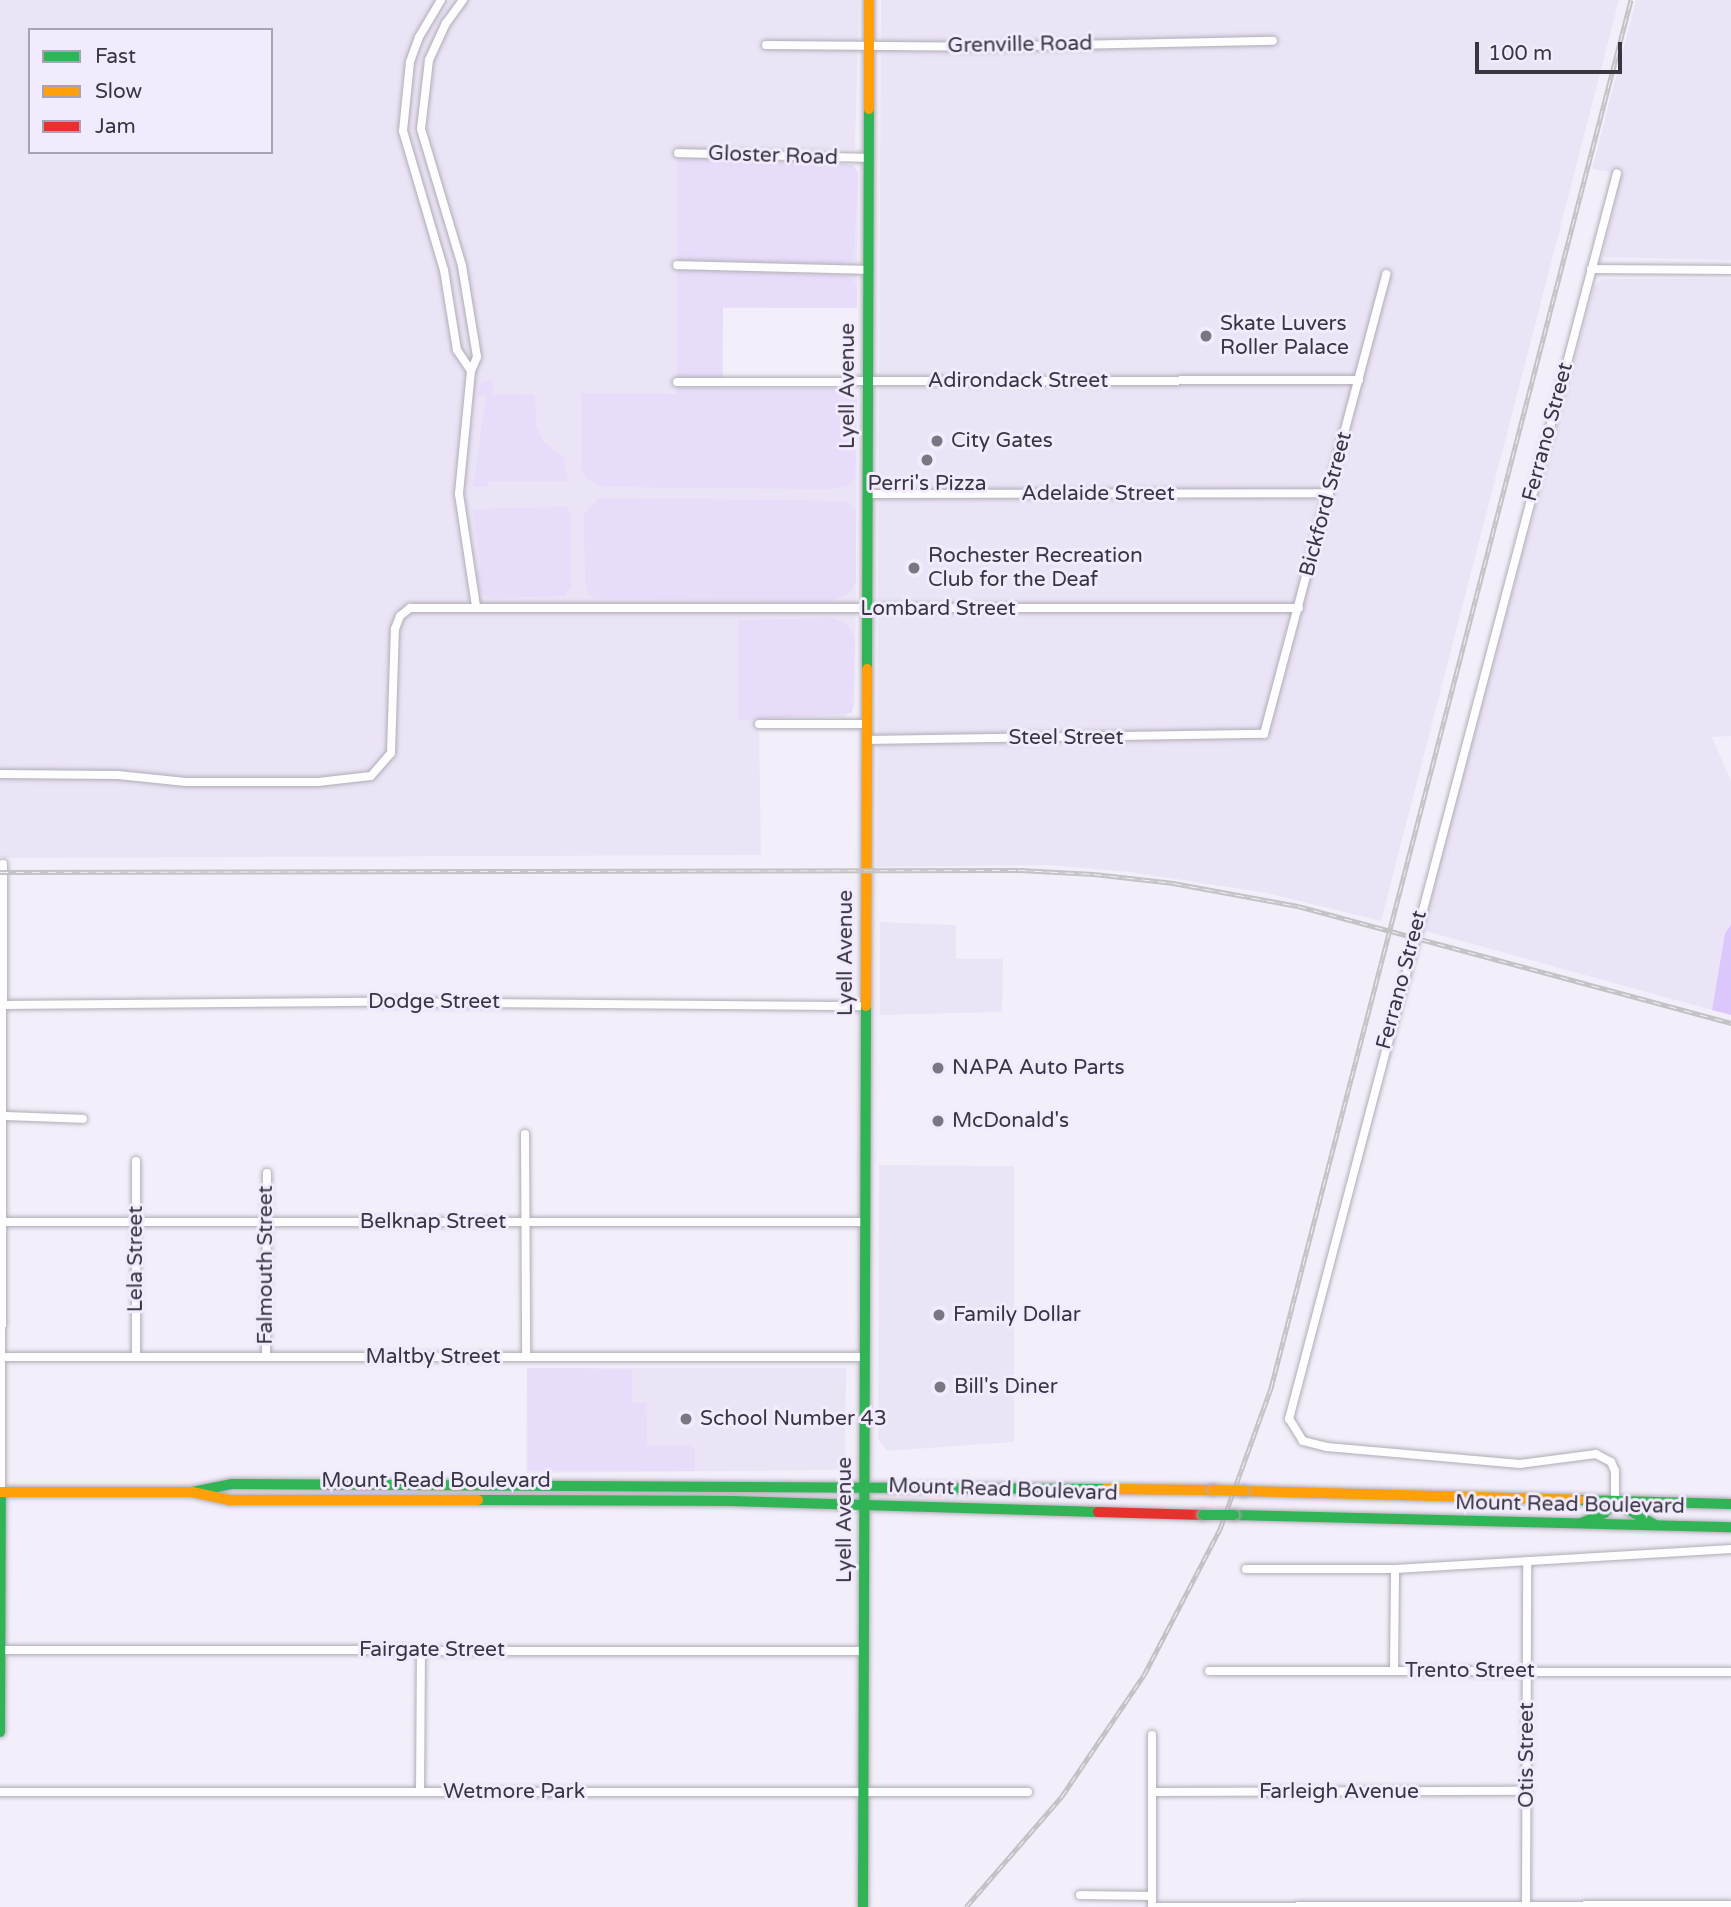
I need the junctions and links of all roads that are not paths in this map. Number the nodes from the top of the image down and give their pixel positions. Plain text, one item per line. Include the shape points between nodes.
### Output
1 (441, 0) edge
2 (463, 0) edge
3 (869, 0) edge
4 (1273, 41) dead end
5 (766, 45) dead end
6 (869, 46) junction
7 (678, 153) dead end
8 (868, 158) junction
9 (1617, 173) dead end
10 (677, 265) dead end
11 (1591, 269) junction
12 (868, 270) junction
13 (1731, 270) edge
14 (1386, 274) dead end
15 (471, 371) junction
16 (1359, 380) junction
17 (677, 382) dead end
18 (868, 382) junction
19 (1329, 493) junction
20 (867, 494) junction
21 (475, 607) junction
22 (1299, 608) junction
23 (867, 610) junction
24 (759, 723) dead end
25 (866, 724) junction
26 (1264, 734) joint
27 (866, 740) junction
28 (0, 774) edge
29 (4, 864) dead end
30 (3, 1005) junction
31 (866, 1006) junction
32 (1, 1058) edge
33 (2, 1116) junction
34 (83, 1119) dead end
35 (525, 1134) dead end
36 (136, 1161) dead end
37 (267, 1173) dead end
38 (136, 1222) junction
39 (267, 1222) junction
40 (526, 1222) junction
41 (865, 1222) junction
42 (1, 1229) edge
43 (2, 1357) edge
44 (136, 1357) junction
45 (266, 1357) junction
46 (526, 1357) junction
47 (864, 1357) junction
48 (864, 1486) junction
49 (1, 1492) edge
50 (192, 1492) junction
51 (1615, 1502) junction
52 (1730, 1503) edge
53 (864, 1505) junction
54 (1572, 1526) junction
55 (1658, 1526) junction
56 (1731, 1527) edge
57 (1731, 1549) edge
58 (1527, 1561) junction
59 (1246, 1569) dead end
60 (1395, 1569) junction
61 (0, 1650) edge
62 (421, 1650) junction
63 (863, 1651) junction
64 (1394, 1670) junction
65 (1209, 1671) dead end
66 (1527, 1671) junction
67 (1731, 1672) edge
68 (0, 1732) edge
69 (1152, 1735) dead end
70 (1527, 1791) junction
71 (0, 1792) edge
72 (420, 1792) junction
73 (863, 1792) junction
74 (1028, 1792) dead end
75 (1152, 1792) junction
76 (1080, 1895) dead end
77 (1152, 1896) junction
78 (1731, 1905) edge
79 (1527, 1906) edge
80 (863, 1907) edge
81 (1152, 1907) edge
82 (1157, 1907) edge

1 - 15 street via 410,62 403,131 439,250 457,350
2 - 15 street via 429,60 421,129 462,267 477,357
3 - 6 main road, Lyell Avenue
4 - 6 street, Grenville Road
5 - 6 street, Grenville Road
6 - 8 main road, Lyell Avenue
7 - 8 street, Gloster Road
8 - 12 main road, Lyell Avenue
9 - 11 street, Ferrano Street
10 - 12 street
11 - 13 street
11 - 51 street, Ferrano Street via 1289,1419 1303,1441 1327,1447 1520,1464 1596,1454 1611,1462 1615,1471
12 - 18 main road, Lyell Avenue
14 - 16 street, Bickford Street
15 - 21 street via 459,494
16 - 18 street, Adirondack Street
16 - 19 street, Bickford Street
17 - 18 street, Adirondack Street
18 - 20 main road, Lyell Avenue
19 - 20 street, Adelaide Street
19 - 22 street, Bickford Street
20 - 23 main road, Lyell Avenue
21 - 23 street, Lombard Street
21 - 28 street, Lombard Street via 411,608 400,616 395,629 391,753 370,776 318,782 186,782 118,775
22 - 23 street, Lombard Street
22 - 26 street, Bickford Street
23 - 25 main road, Lyell Avenue
24 - 25 street
25 - 27 main road, Lyell Avenue
26 - 27 street, Steel Street
27 - 31 main road, Lyell Avenue
29 - 30 street
30 - 31 street, Dodge Street
30 - 32 street
31 - 41 main road, Lyell Avenue
32 - 33 street
33 - 34 street
33 - 42 street
35 - 40 street
36 - 38 street, Lela Street
37 - 39 street, Falmouth Street
38 - 39 street, Belknap Street
38 - 42 street, Belknap Street
38 - 44 street, Lela Street
39 - 40 street, Belknap Street
39 - 45 street, Falmouth Street
40 - 41 street, Belknap Street
40 - 46 street
41 - 47 main road, Lyell Avenue
42 - 43 street
43 - 44 street, Maltby Street
43 - 49 street
44 - 45 street, Maltby Street
45 - 46 street, Maltby Street
46 - 47 street, Maltby Street
47 - 48 main road, Lyell Avenue
48 - 50 main road, Mount Read Boulevard via 232,1484
48 - 51 main road, Mount Read Boulevard, bridge
48 - 53 main road, Lyell Avenue
49 - 50 main road, Mount Read Boulevard
49 - 61 main road
50 - 53 main road, Mount Read Boulevard via 231,1500 711,1500
51 - 52 main road, Mount Read Boulevard
51 - 54 main road via 1604,1513
51 - 55 main road
53 - 54 main road, Mount Read Boulevard, bridge
53 - 63 main road, Lyell Avenue
54 - 55 main road, Mount Read Boulevard
55 - 56 main road, Mount Read Boulevard
57 - 58 street
58 - 60 street
58 - 66 street, Otis Street
59 - 60 street
60 - 64 street
61 - 62 street, Fairgate Street
61 - 68 main road
62 - 63 street, Fairgate Street
62 - 72 street
63 - 73 main road, Lyell Avenue
64 - 65 street, Trento Street
64 - 66 street, Trento Street
66 - 67 street, Trento Street
66 - 70 street, Otis Street
69 - 75 street
70 - 75 street, Farleigh Avenue
70 - 79 street, Otis Street
71 - 72 street, Wetmore Park
72 - 73 street, Wetmore Park
73 - 74 street, Wetmore Park
73 - 80 main road, Lyell Avenue
75 - 77 street
76 - 77 street
77 - 81 street
78 - 79 street
79 - 82 street

